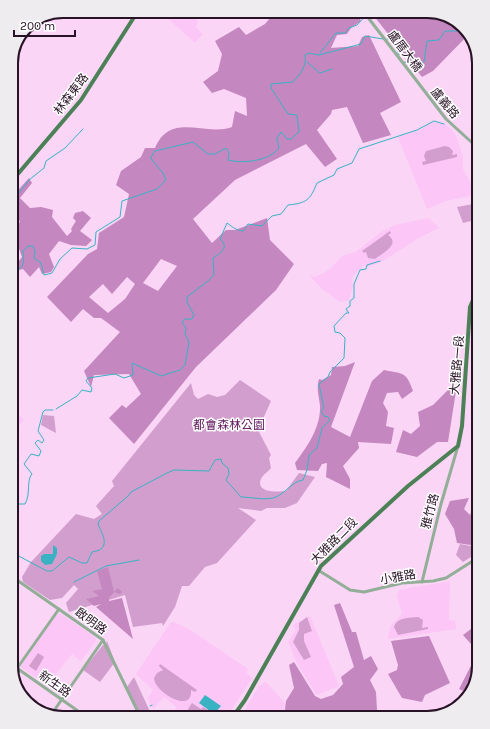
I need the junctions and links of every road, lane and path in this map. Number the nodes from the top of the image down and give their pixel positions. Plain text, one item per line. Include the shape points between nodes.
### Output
1 (134, 18) edge
2 (369, 18) edge
3 (417, 83) joint
4 (472, 143) edge
5 (18, 174) edge
6 (472, 302) edge
7 (458, 446) junction
8 (472, 561) edge
9 (318, 570) junction
10 (18, 581) edge
11 (422, 582) junction
12 (59, 609) junction
13 (103, 640) junction
14 (18, 667) edge
15 (18, 669) edge
16 (61, 699) junction
17 (54, 710) edge
18 (78, 711) edge
19 (138, 711) edge
20 (237, 711) edge

1 - 5 main road, 林森東路 via 81,100
2 - 3 street, 盧厝大橋
3 - 4 street, 盧義路 via 454,127
6 - 7 main road, 大雅路一段 via 462,426
7 - 9 main road, 大雅路二段 via 391,500
7 - 11 street, 雅竹路
8 - 11 street, 小雅路 via 446,578
9 - 11 street, 小雅路 via 350,590 364,592 402,583
9 - 20 main road, 大雅路二段
10 - 12 street, 啟明路
12 - 13 street, 啟明路
12 - 14 street
13 - 16 street
13 - 19 street, 啟明路
15 - 16 street, 新生路
16 - 17 street
16 - 18 street, 新生路

